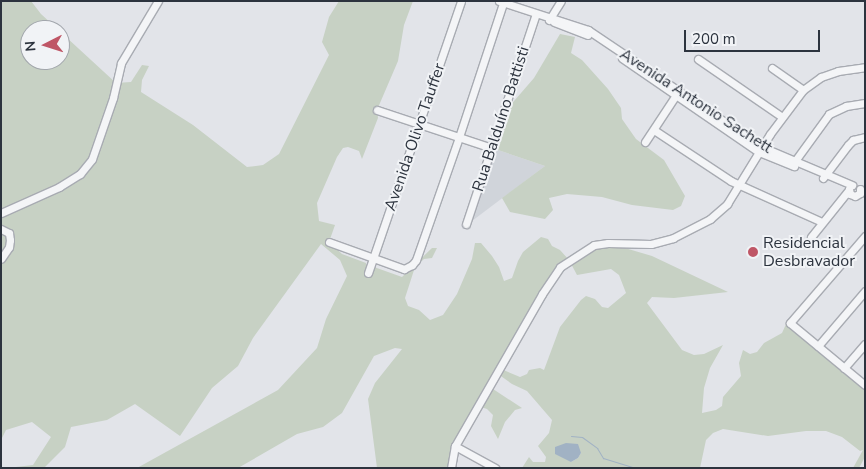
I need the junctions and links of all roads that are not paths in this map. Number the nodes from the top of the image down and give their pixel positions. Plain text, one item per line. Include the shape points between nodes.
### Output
1 (158, 1) edge
2 (461, 1) edge
3 (561, 1) edge
4 (501, 2) edge
5 (514, 4) edge
6 (545, 17) junction
7 (698, 59) dead end
8 (865, 67) edge
9 (772, 68) dead end
10 (803, 90) junction
11 (678, 92) junction
12 (865, 103) edge
13 (377, 110) dead end
14 (782, 117) junction
15 (419, 124) junction
16 (654, 130) junction
17 (458, 137) junction
18 (865, 137) edge
19 (645, 142) dead end
20 (492, 148) junction
21 (760, 149) junction
22 (793, 163) junction
23 (824, 177) junction
24 (740, 186) junction
25 (856, 191) edge
26 (865, 202) edge
27 (1, 213) edge
28 (822, 222) junction
29 (466, 224) dead end
30 (1, 229) edge
31 (865, 236) edge
32 (811, 237) dead end
33 (329, 242) dead end
34 (1, 259) edge
35 (373, 259) junction
36 (368, 273) dead end
37 (865, 291) edge
38 (865, 344) edge
39 (818, 346) junction
40 (844, 368) junction
41 (865, 385) edge
42 (455, 446) junction
43 (451, 468) edge
44 (495, 468) edge

1 - 27 street via 121,63 92,159 80,174 59,187
2 - 15 street, Avenida Olivo Tauffer
3 - 6 street, Rua Balduíno Battisti
4 - 5 street, Avenida Antonio Sachett
4 - 17 street
5 - 6 street, Avenida Antonio Sachett
6 - 11 street, Avenida Antonio Sachett via 612,48
6 - 20 street, Rua Balduíno Battisti
7 - 14 street
8 - 10 street via 821,77
9 - 10 street
10 - 14 street
11 - 16 street
11 - 21 street, Avenida Antonio Sachett
12 - 22 street via 846,106 829,114
13 - 15 street
14 - 21 street
15 - 17 street
15 - 35 street, Avenida Olivo Tauffer
16 - 19 street
16 - 24 street
17 - 20 street
17 - 35 street via 414,263 404,269
18 - 23 street via 853,140
20 - 29 street, Rua Balduíno Battisti
21 - 22 street, Avenida Antonio Sachett
21 - 24 street
22 - 23 street, Avenida Antonio Sachett
23 - 25 street, Avenida Antonio Sachett
24 - 28 street
24 - 42 street via 727,204 694,229 651,244 594,245 560,267
25 - 26 street, Avenida Antonio Sachett
25 - 28 street
28 - 32 street
30 - 34 street via 9,233 10,240
31 - 39 street via 790,323
33 - 35 street
35 - 36 street, Avenida Olivo Tauffer
37 - 39 street
38 - 40 street
39 - 40 street
40 - 41 street
42 - 43 street
42 - 44 street

